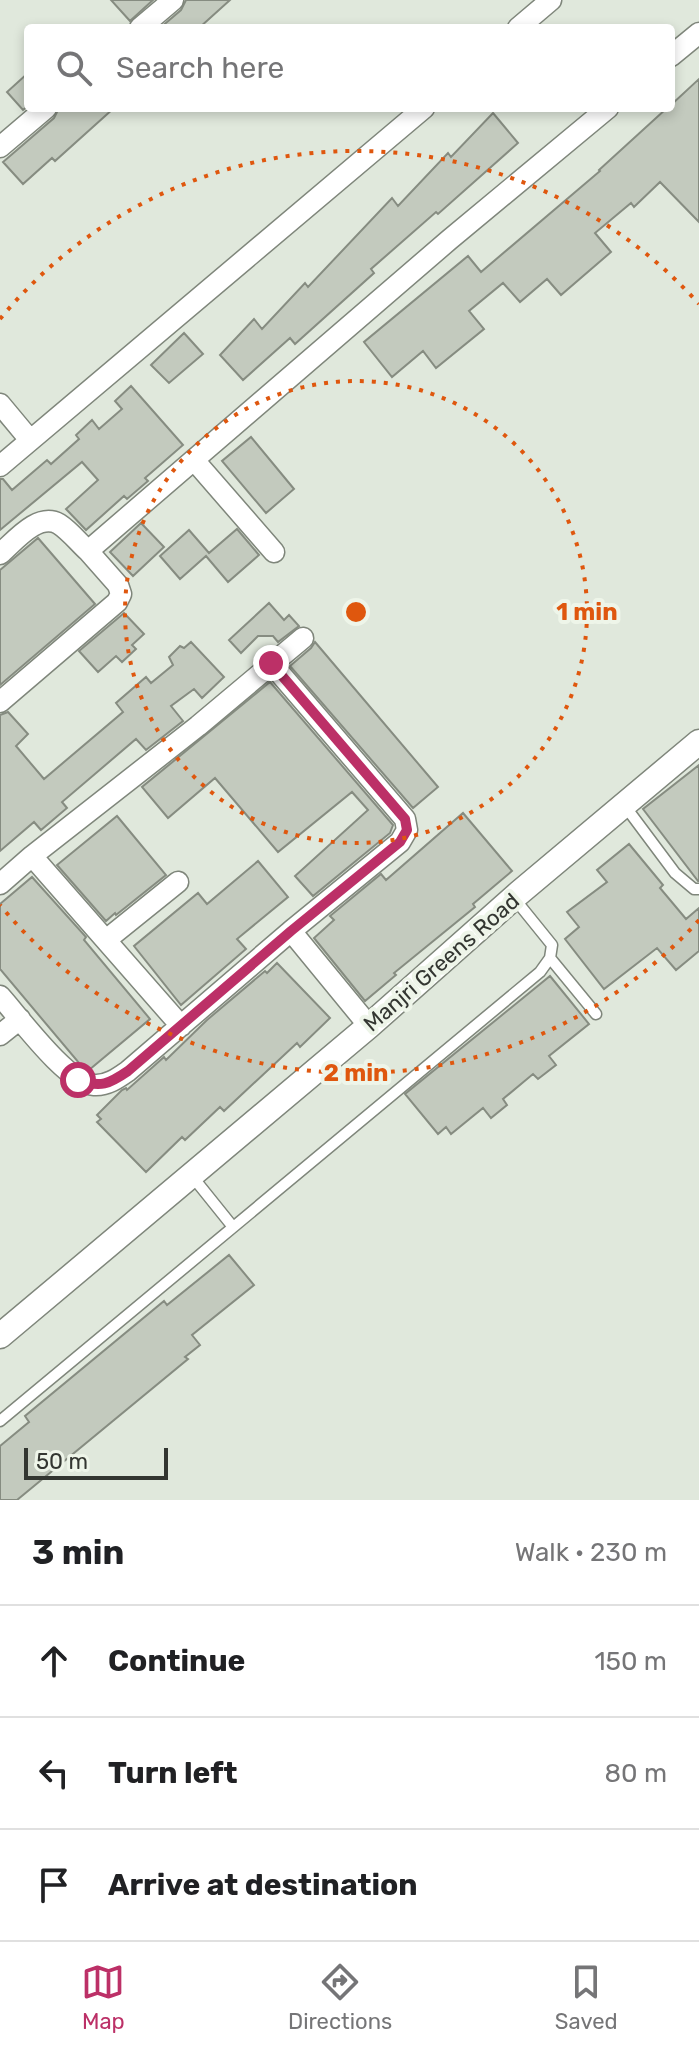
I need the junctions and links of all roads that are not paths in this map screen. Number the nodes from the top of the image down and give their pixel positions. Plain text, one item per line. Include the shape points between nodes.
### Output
1 (173, 0) edge
2 (551, 0) edge
3 (145, 24) edge
4 (523, 24) edge
5 (699, 33) edge
6 (675, 53) edge
7 (41, 112) edge
8 (419, 112) edge
9 (603, 112) edge
10 (0, 147) edge
11 (0, 404) edge
12 (30, 440) junction
13 (194, 460) junction
14 (0, 466) edge
15 (88, 551) junction
16 (274, 552) dead end
17 (0, 554) edge
18 (303, 638) dead end
19 (271, 663) junction
20 (0, 702) edge
21 (699, 742) edge
22 (625, 806) junction
23 (32, 856) junction
24 (178, 882) dead end
25 (0, 884) edge
26 (699, 889) edge
27 (514, 898) junction
28 (291, 931) junction
29 (106, 940) junction
30 (550, 958) junction
31 (0, 996) edge
32 (596, 1014) dead end
33 (20, 1019) junction
34 (181, 1026) junction
35 (369, 1026) junction
36 (0, 1035) edge
37 (191, 1175) junction
38 (233, 1227) junction
39 (0, 1336) edge
40 (0, 1421) edge

1 - 3 street
2 - 4 street
5 - 6 street
7 - 10 street
8 - 12 street
9 - 13 street
11 - 12 street
12 - 14 street
13 - 15 street
13 - 16 street
15 - 17 street via 49,520 38,522
15 - 20 street via 118,585 117,602
18 - 19 street
19 - 23 street
19 - 28 street via 405,819 407,830 400,842
21 - 22 street, Manjri Greens Road
22 - 26 lane via 675,873
22 - 27 street, Manjri Greens Road
23 - 25 street
23 - 29 street
24 - 29 street
27 - 30 lane via 552,945
27 - 35 street, Manjri Greens Road
28 - 34 street
28 - 35 street
29 - 34 street
30 - 32 lane
30 - 38 lane via 540,972
31 - 33 street
33 - 34 street via 60,1065 93,1085 110,1083 128,1071
33 - 36 street
35 - 37 street, Manjri Greens Road
37 - 38 lane
37 - 39 street, Manjri Greens Road
38 - 40 lane

